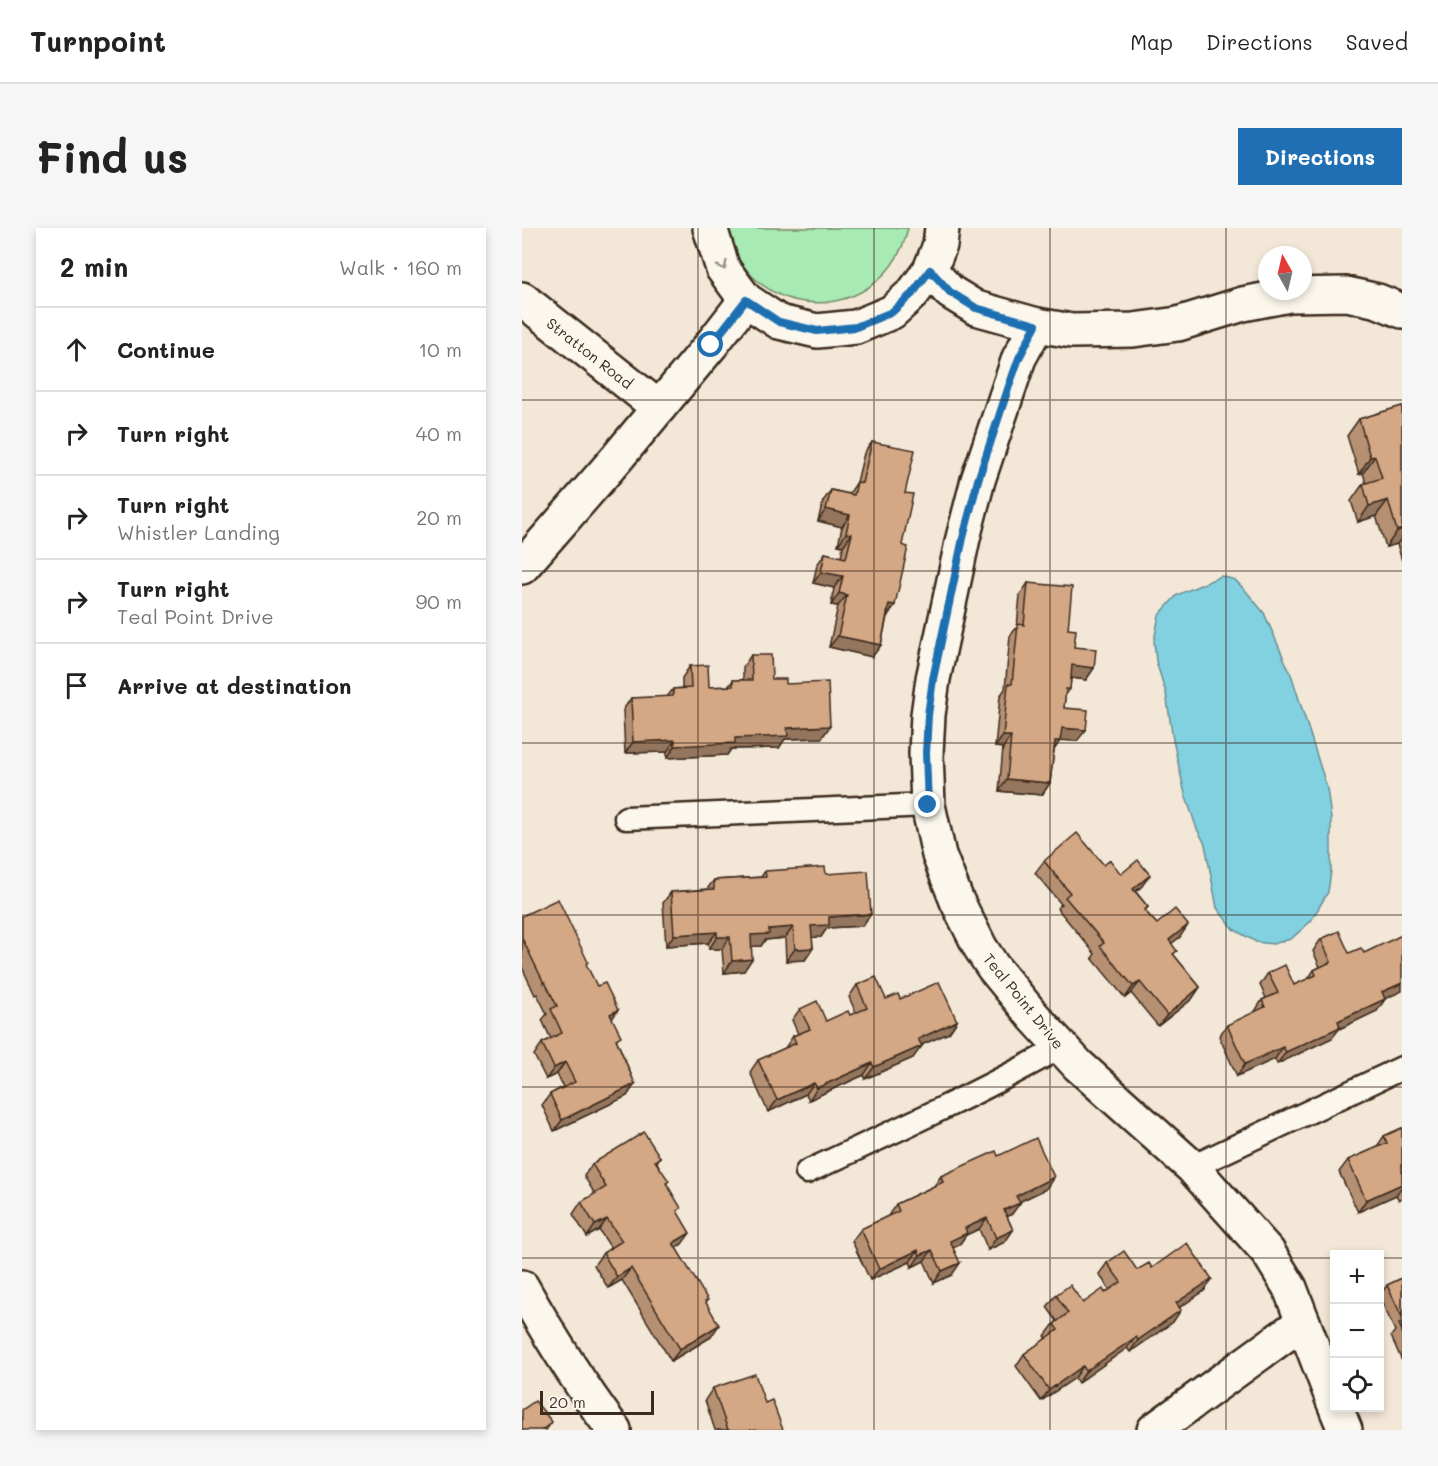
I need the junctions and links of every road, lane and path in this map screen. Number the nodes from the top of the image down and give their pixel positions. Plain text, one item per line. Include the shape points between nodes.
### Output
1 (711, 228) edge
2 (942, 228) edge
3 (930, 270) junction
4 (522, 299) edge
5 (746, 300) junction
6 (1402, 311) edge
7 (1036, 325) junction
8 (658, 407) junction
9 (522, 567) edge
10 (928, 805) junction
11 (626, 818) dead end
12 (1061, 1047) junction
13 (1402, 1068) edge
14 (1192, 1167) junction
15 (807, 1172) dead end
16 (522, 1287) edge
17 (1303, 1322) junction
18 (1330, 1390) edge
19 (1338, 1412) edge
20 (614, 1430) edge
21 (1154, 1430) edge
22 (1345, 1430) edge

1 -> 5 street via 723,269
2 - 3 street
3 - 5 street via 892,312 856,327 817,331 779,322
3 - 7 street via 950,292 976,308
4 - 8 street, Stratton Road
5 - 8 street
6 - 7 street via 1347,294 1289,295 1178,324 1133,330 1072,331
7 - 10 street, Teal Point Drive via 1009,386 963,538 928,715
8 - 9 street
10 - 11 lane
10 - 12 street, Teal Point Drive via 939,855 980,947
12 - 14 street, Teal Point Drive
12 - 15 lane via 1013,1074
13 - 14 lane
14 - 17 street, Teal Point Drive via 1268,1252 1290,1288
16 - 20 street via 563,1359
17 - 18 street, Teal Point Drive
17 - 21 street
19 - 22 street

